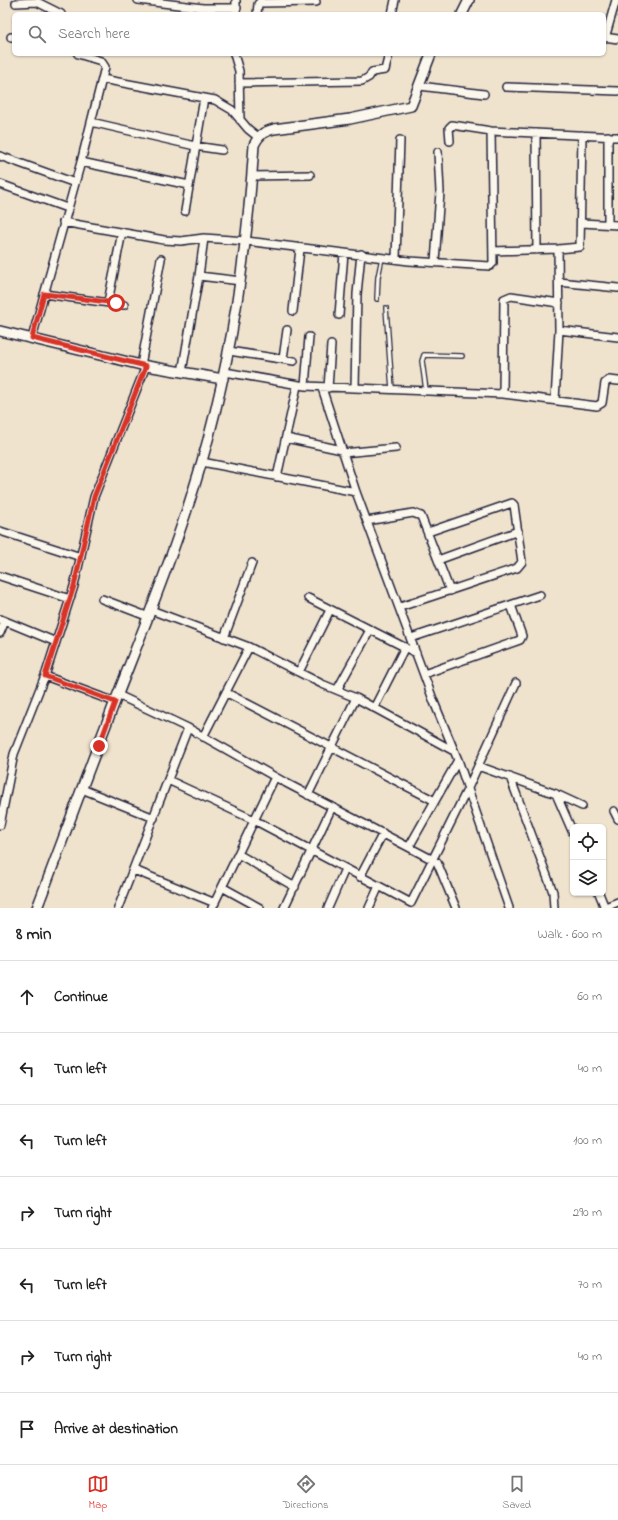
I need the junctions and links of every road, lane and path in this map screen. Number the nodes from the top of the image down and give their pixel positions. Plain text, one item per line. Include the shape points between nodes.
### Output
1 (138, 0) edge
2 (236, 0) edge
3 (395, 0) edge
4 (469, 0) edge
5 (616, 0) edge
6 (43, 1) edge
7 (261, 2) edge
8 (316, 2) dead end
9 (16, 3) dead end
10 (237, 11) edge
11 (58, 12) edge
12 (257, 12) edge
13 (392, 12) edge
14 (463, 12) edge
15 (606, 35) edge
16 (606, 38) edge
17 (618, 39) edge
18 (84, 56) edge
19 (234, 56) edge
20 (388, 56) edge
21 (430, 56) edge
22 (102, 79) junction
23 (239, 83) junction
24 (420, 86) junction
25 (506, 87) dead end
26 (618, 91) edge
27 (484, 94) dead end
28 (204, 98) junction
29 (240, 121) junction
30 (91, 122) junction
31 (491, 131) junction
32 (536, 133) junction
33 (582, 134) junction
34 (608, 136) junction
35 (258, 137) junction
36 (618, 137) edge
37 (400, 140) dead end
38 (450, 141) dead end
39 (195, 146) junction
40 (222, 150) dead end
41 (438, 152) dead end
42 (0, 156) edge
43 (81, 162) junction
44 (310, 175) dead end
45 (252, 176) junction
46 (75, 183) junction
47 (0, 184) edge
48 (188, 185) junction
49 (67, 208) junction
50 (185, 211) dead end
51 (63, 222) junction
52 (581, 223) junction
53 (608, 224) junction
54 (618, 225) edge
55 (122, 232) junction
56 (204, 238) junction
57 (246, 241) junction
58 (300, 249) junction
59 (558, 249) junction
60 (537, 250) junction
61 (493, 251) junction
62 (344, 253) junction
63 (360, 254) junction
64 (382, 257) junction
65 (396, 258) junction
66 (161, 259) dead end
67 (435, 262) junction
68 (199, 276) junction
69 (241, 281) junction
70 (559, 282) junction
71 (618, 282) edge
72 (618, 288) edge
73 (44, 294) junction
74 (377, 299) dead end
75 (108, 302) junction
76 (559, 303) junction
77 (124, 304) dead end
78 (386, 308) dead end
79 (293, 311) dead end
80 (339, 315) dead end
81 (287, 330) dead end
82 (559, 330) junction
83 (0, 331) edge
84 (309, 337) dead end
85 (618, 337) edge
86 (32, 338) junction
87 (332, 345) dead end
88 (229, 351) junction
89 (462, 356) dead end
90 (282, 359) junction
91 (294, 361) dead end
92 (143, 366) junction
93 (182, 372) junction
94 (224, 376) junction
95 (618, 381) edge
96 (301, 386) junction
97 (325, 388) junction
98 (355, 388) junction
99 (392, 389) junction
100 (426, 390) junction
101 (503, 394) junction
102 (555, 400) junction
103 (286, 438) junction
104 (396, 448) dead end
105 (343, 451) junction
106 (202, 462) junction
107 (277, 477) junction
108 (356, 492) junction
109 (367, 521) junction
110 (0, 531) edge
111 (518, 531) junction
112 (428, 532) junction
113 (81, 557) junction
114 (438, 560) junction
115 (252, 563) dead end
116 (0, 576) edge
117 (450, 591) junction
118 (540, 595) dead end
119 (308, 598) dead end
120 (70, 599) junction
121 (102, 599) dead end
122 (511, 605) junction
123 (400, 607) junction
124 (330, 610) junction
125 (150, 614) junction
126 (2, 620) edge
127 (370, 630) junction
128 (0, 633) edge
129 (224, 638) junction
130 (411, 638) junction
131 (56, 642) junction
132 (249, 647) junction
133 (405, 648) junction
134 (416, 653) junction
135 (299, 672) junction
136 (424, 674) junction
137 (45, 676) junction
138 (516, 684) dead end
139 (337, 690) junction
140 (227, 692) junction
141 (116, 698) junction
142 (356, 698) junction
143 (374, 708) junction
144 (188, 728) junction
145 (203, 736) junction
146 (332, 747) junction
147 (452, 750) junction
148 (458, 760) junction
149 (478, 766) junction
150 (275, 777) junction
151 (510, 777) junction
152 (168, 780) junction
153 (468, 788) junction
154 (82, 789) junction
155 (556, 794) junction
156 (308, 795) junction
157 (3, 801) edge
158 (435, 801) junction
159 (582, 806) dead end
160 (332, 807) junction
161 (614, 811) dead end
162 (154, 818) junction
163 (618, 819) edge
164 (254, 820) junction
165 (0, 825) edge
166 (570, 826) edge
167 (383, 834) junction
168 (409, 847) junction
169 (310, 850) junction
170 (238, 854) junction
171 (432, 859) junction
172 (345, 869) junction
173 (134, 870) junction
174 (360, 876) junction
175 (379, 886) junction
176 (222, 887) junction
177 (294, 887) junction
178 (599, 896) edge
179 (618, 902) edge
180 (214, 905) edge
181 (285, 906) edge
182 (410, 906) edge
183 (37, 908) edge
184 (118, 908) edge
185 (260, 908) edge
186 (293, 908) edge
187 (328, 908) edge
188 (369, 908) edge
189 (456, 908) edge
190 (510, 908) edge
191 (554, 908) edge
192 (604, 908) edge

1 - 10 street
2 - 10 street
3 - 13 street
4 - 14 street
5 - 15 street
6 - 9 street
6 - 11 street
7 - 8 street
7 - 12 street via 258,4
16 - 17 street
18 - 22 street via 104,63
19 - 23 street
20 - 23 street via 386,70 372,72 362,81
21 - 24 street
22 - 28 street
22 - 30 street
23 - 29 street
24 - 27 street
24 - 35 street via 415,100 406,108 350,119 274,129 265,131
25 - 26 street
28 - 29 street via 224,104
28 - 39 street
29 - 35 street
30 - 39 street
30 - 43 street
31 - 32 street
31 - 38 street via 452,125
31 - 61 street
32 - 33 street
32 - 60 street
33 - 34 street
33 - 52 street
34 - 36 street
34 - 53 street
35 - 45 street via 254,146
37 - 65 street
39 - 40 street
39 - 48 street
41 - 67 street via 440,192
42 - 46 street
43 - 46 street
43 - 48 street
44 - 45 street
45 - 57 street
46 - 49 street
47 - 49 street
48 - 50 street
49 - 51 street
51 - 55 street
51 - 73 street
52 - 53 street
52 - 59 street via 580,247
53 - 54 street
55 - 56 street via 181,241
55 - 75 street
56 - 57 street
56 - 68 street
57 - 58 street
57 - 69 street
58 - 62 street
58 - 79 street
59 - 60 street
59 - 70 street
60 - 61 street
61 - 67 street via 493,263 490,266
62 - 63 street
62 - 80 street
63 - 64 street
63 - 98 street via 356,294
64 - 65 street
64 - 74 lane
65 - 67 street
66 - 92 street
68 - 69 street
68 - 93 street
69 - 88 street
70 - 72 street
70 - 76 street
71 - 72 street
73 - 75 street
73 - 86 street
75 - 77 street
76 - 82 street
76 - 101 street via 512,296 504,299
78 - 99 lane
81 - 90 street
82 - 85 street
82 - 102 street
83 - 86 street
84 - 96 street
86 - 92 street
87 - 97 street
88 - 90 street
88 - 94 street
89 - 100 lane via 424,355 422,361
90 - 91 street
92 - 93 street
92 - 113 street via 94,497
93 - 94 street
94 - 96 street
94 - 106 street
95 - 102 street via 609,380 606,383 600,405
96 - 97 street
96 - 103 street
97 - 98 street
97 - 105 street
98 - 99 street
99 - 100 street
100 - 101 street
101 - 102 street
103 - 105 street
103 - 107 street
104 - 105 street
105 - 108 street
106 - 107 street
106 - 125 street via 178,540
107 - 108 street
108 - 109 street
109 - 112 street via 418,514
109 - 123 street
110 - 113 street
111 - 112 street via 514,506 510,503
111 - 114 street
111 - 117 street via 521,566
112 - 114 street
113 - 120 street
114 - 117 street
115 - 129 street
116 - 120 street
117 - 123 street
118 - 122 street
119 - 124 street
120 - 131 street
121 - 125 street
122 - 130 street
122 - 136 street via 522,636 520,640
123 - 130 street
124 - 127 street
124 - 135 street
125 - 129 street
125 - 141 street
126 - 128 street
126 - 131 street
127 - 133 street
127 - 139 street
129 - 132 street
130 - 134 street
131 - 137 street
132 - 135 street
132 - 140 street
133 - 134 street
133 - 143 street
134 - 136 street
135 - 139 street
136 - 147 street
137 - 141 street
137 - 157 street via 14,754
138 - 149 street
139 - 142 street
140 - 145 street
140 - 146 street
141 - 144 street
141 - 154 street
142 - 143 street
142 - 146 street
143 - 147 street
144 - 145 street
144 - 152 street
145 - 150 street
146 - 156 street
146 - 158 street
147 - 148 street
148 - 153 street
148 - 158 street
149 - 151 street
149 - 153 street
150 - 156 street
150 - 164 street
151 - 155 street
151 - 191 street via 553,892
152 - 162 street
152 - 164 street
153 - 171 street
153 - 190 street
154 - 162 street
154 - 183 street
155 - 159 street
155 - 166 street
156 - 160 street
157 - 165 street
158 - 168 street
160 - 167 street
160 - 169 street
161 - 163 street
162 - 173 street
164 - 169 street
164 - 170 street
167 - 168 street
167 - 174 street
168 - 171 street
169 - 172 street
169 - 177 street
170 - 176 street
170 - 177 street
171 - 182 street
171 - 189 street via 437,862
172 - 174 street
172 - 187 street
173 - 180 street
173 - 184 street
174 - 175 street
175 - 182 street
175 - 188 street
176 - 180 street
176 - 185 street
177 - 181 street
178 - 192 street
179 - 192 street
181 - 186 street

